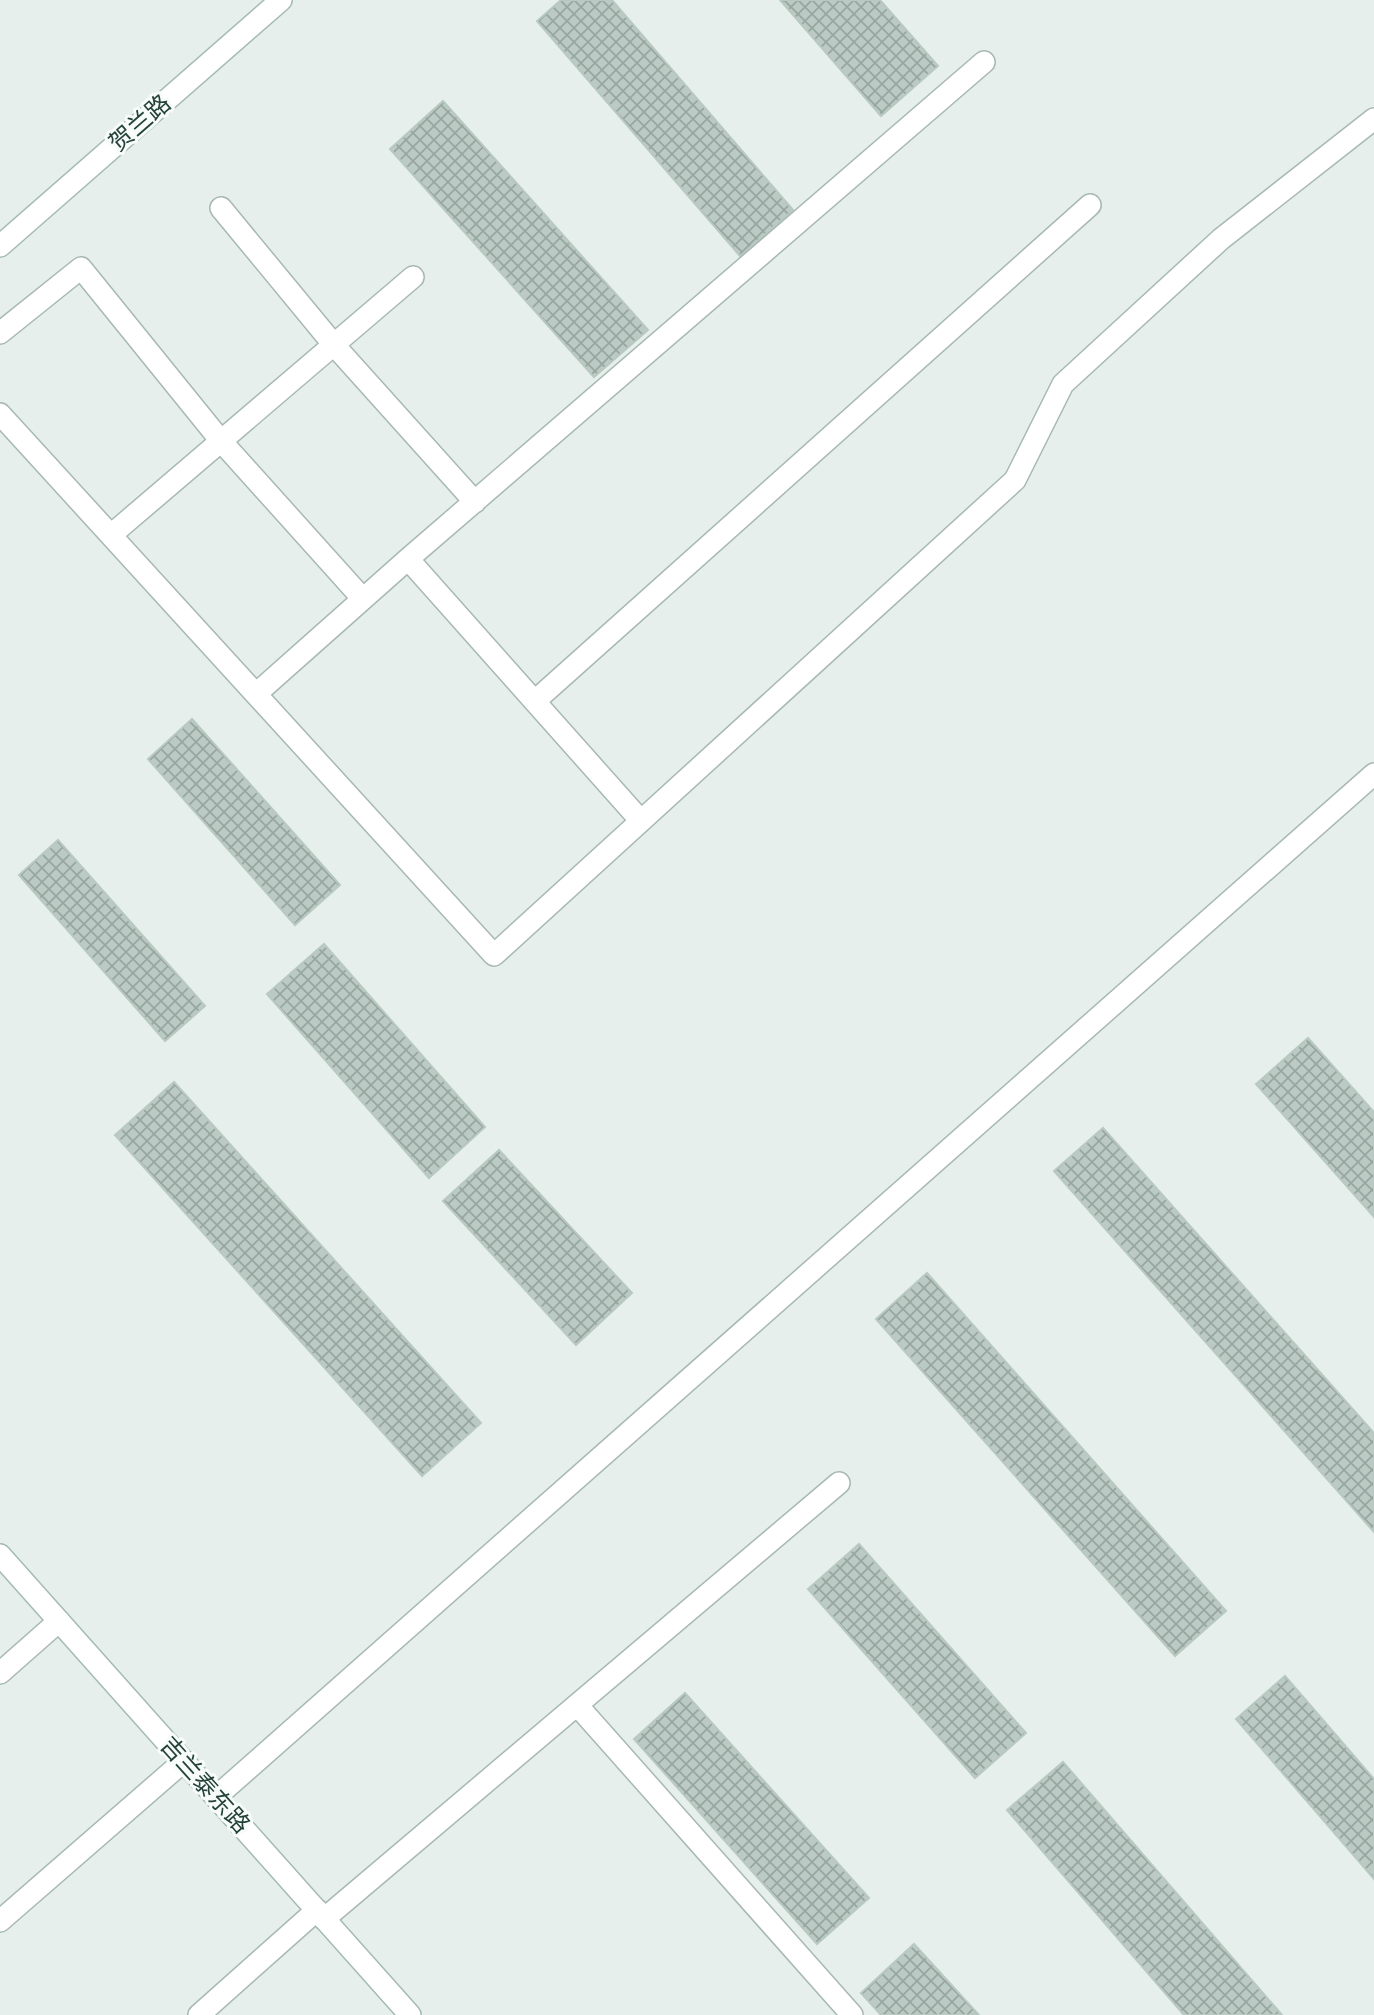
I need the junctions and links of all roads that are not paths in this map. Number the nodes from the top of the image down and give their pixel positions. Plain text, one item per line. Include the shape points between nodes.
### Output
1 (281, 0) edge
2 (984, 62) dead end
3 (1374, 119) edge
4 (1090, 205) dead end
5 (221, 208) dead end
6 (0, 246) edge
7 (413, 277) dead end
8 (0, 333) edge
9 (334, 345) junction
10 (0, 414) edge
11 (221, 441) junction
12 (475, 502) junction
13 (111, 535) junction
14 (408, 559) junction
15 (363, 599) junction
16 (256, 694) junction
17 (535, 701) junction
18 (1374, 774) edge
19 (641, 821) junction
20 (839, 1483) dead end
21 (0, 1555) edge
22 (59, 1621) junction
23 (0, 1673) edge
24 (578, 1705) junction
25 (184, 1761) junction
26 (216, 1797) junction
27 (321, 1915) junction
28 (0, 1921) edge
29 (199, 2015) edge
30 (410, 2015) edge
31 (852, 2015) edge

1 - 6 street, 贺兰路
2 - 12 street
3 - 19 street via 1221,239 1063,384 1015,480
4 - 17 street
5 - 9 street
7 - 9 street
8 - 11 street via 80,268
9 - 11 street
9 - 12 street
10 - 13 street
11 - 13 street
11 - 15 street
12 - 14 street
13 - 16 street
14 - 15 street
14 - 17 street
15 - 16 street
16 - 19 street via 494,955
17 - 19 street
18 - 26 street
20 - 24 street
21 - 22 street, 吉兰泰东路
22 - 23 street
22 - 25 street, 吉兰泰东路
24 - 27 street
24 - 31 street
25 - 26 street, 吉兰泰东路
25 - 28 street
26 - 27 street, 吉兰泰东路
27 - 29 street
27 - 30 street, 吉兰泰东路

